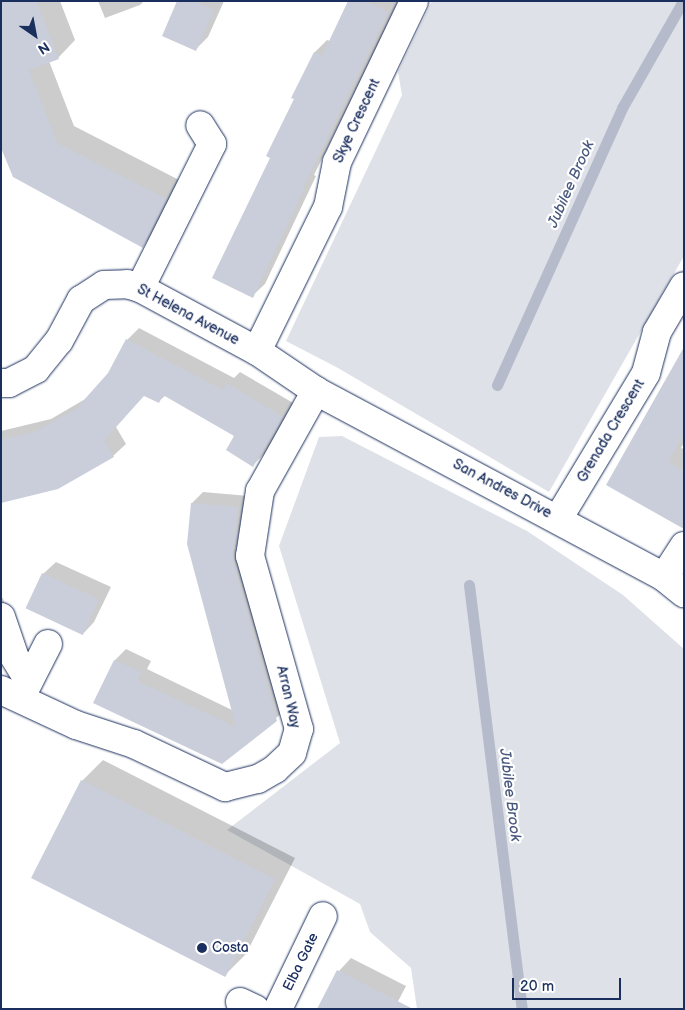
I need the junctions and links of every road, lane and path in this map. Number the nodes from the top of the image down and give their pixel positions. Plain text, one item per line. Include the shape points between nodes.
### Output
1 (414, 1) edge
2 (200, 125) dead end
3 (684, 286) edge
4 (140, 288) junction
5 (257, 351) junction
6 (1, 383) edge
7 (316, 391) junction
8 (558, 519) junction
9 (684, 546) edge
10 (674, 585) edge
11 (1, 617) edge
12 (48, 644) dead end
13 (17, 690) edge
14 (324, 916) dead end
15 (278, 1009) edge

1 - 5 street, Skye Crescent via 337,162 328,207
2 - 4 street via 212,144
3 - 8 street, Grenada Crescent via 657,332 646,373
4 - 5 street, St Helena Avenue
4 - 6 street, St Helena Avenue via 127,284 104,285 81,300 59,341 36,370 9,383
5 - 7 street, St Helena Avenue
7 - 8 street, San Andres Drive
7 - 13 street, Arran Way via 260,490 250,556 298,729 292,753 258,778 226,786 134,744 76,725
8 - 10 street, San Andres Drive
9 - 10 street
11 - 13 street via 15,658
12 - 13 street
14 - 15 street, Elba Gate

